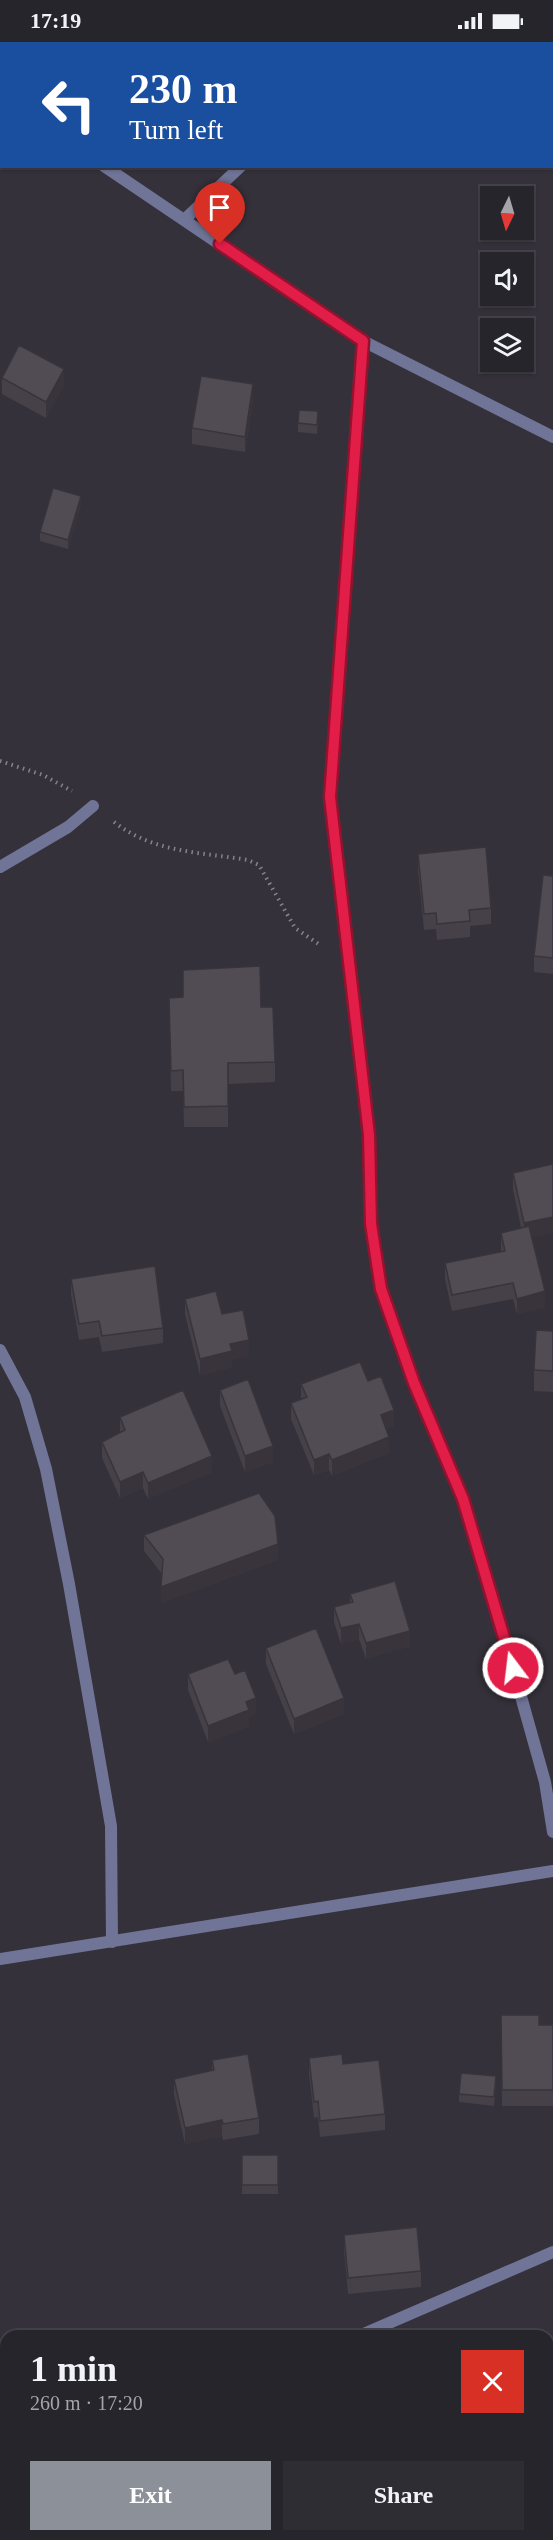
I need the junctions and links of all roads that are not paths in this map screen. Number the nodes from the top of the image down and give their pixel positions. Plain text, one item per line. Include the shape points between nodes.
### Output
1 (107, 168) edge
2 (239, 168) edge
3 (184, 220) junction
4 (363, 341) junction
5 (553, 437) edge
6 (93, 806) road end
7 (0, 867) edge
8 (0, 1350) edge
9 (553, 1832) edge
10 (553, 1871) edge
11 (112, 1942) junction
12 (0, 1959) edge
13 (553, 2252) edge
14 (373, 2330) edge

1 - 3 street
2 - 3 street
3 - 4 street
4 - 5 street
4 - 9 street via 330,797 369,1135 371,1224 381,1289 414,1383 463,1499 545,1782
6 - 7 street via 68,827
8 - 11 street via 25,1397 46,1469 69,1584 111,1826
10 - 11 street
11 - 12 street
13 - 14 street

